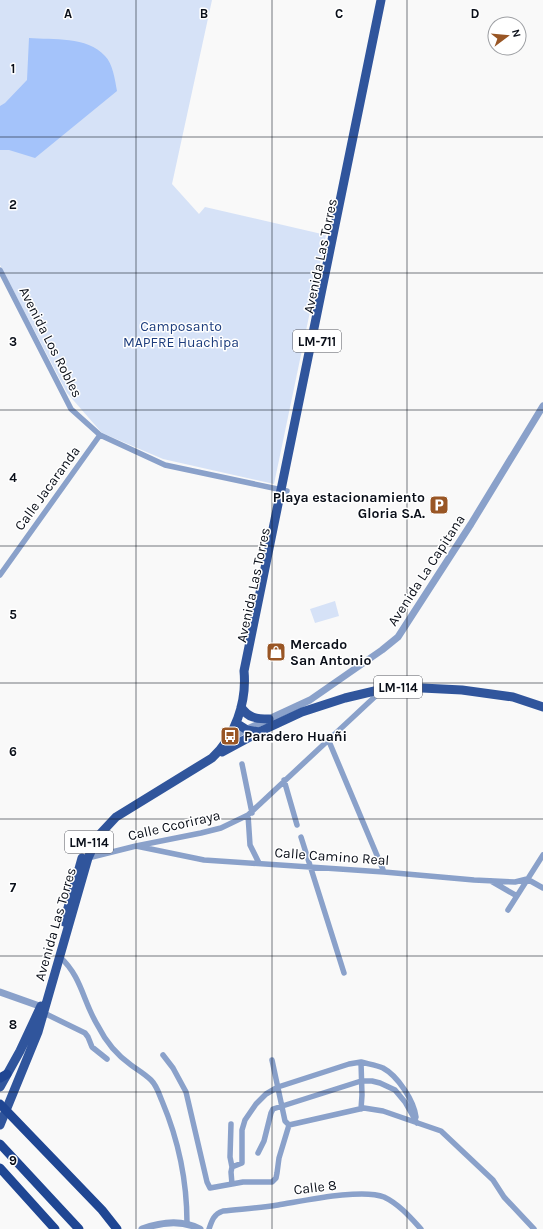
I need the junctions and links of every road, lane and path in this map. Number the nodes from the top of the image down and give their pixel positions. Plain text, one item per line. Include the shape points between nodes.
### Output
1 (381, 0) edge
2 (388, 0) edge
3 (0, 270) edge
4 (543, 406) edge
5 (100, 435) junction
6 (284, 490) junction
7 (0, 575) edge
8 (383, 689) junction
9 (241, 707) junction
10 (543, 707) edge
11 (269, 719) junction
12 (236, 723) junction
13 (247, 730) junction
14 (259, 732) junction
15 (328, 740) junction
16 (227, 742) junction
17 (212, 758) junction
18 (242, 764) dead end
19 (284, 780) junction
20 (250, 814) junction
21 (297, 825) dead end
22 (301, 837) dead end
23 (136, 846) junction
24 (543, 855) edge
25 (88, 858) junction
26 (259, 863) junction
27 (310, 867) junction
28 (384, 872) junction
29 (527, 880) junction
30 (490, 881) junction
31 (543, 888) edge
32 (517, 896) junction
33 (508, 910) dead end
34 (60, 957) junction
35 (344, 973) dead end
36 (0, 992) edge
37 (43, 1009) junction
38 (163, 1055) dead end
39 (107, 1059) dead end
40 (272, 1060) dead end
41 (361, 1062) junction
42 (4, 1076) edge
43 (361, 1081) junction
44 (0, 1086) edge
45 (278, 1087) junction
46 (282, 1106) junction
47 (2, 1107) edge
48 (361, 1109) junction
49 (417, 1122) junction
50 (231, 1124) dead end
51 (0, 1125) edge
52 (289, 1125) junction
53 (0, 1144) edge
54 (258, 1153) dead end
55 (232, 1167) junction
56 (0, 1168) edge
57 (232, 1184) junction
58 (186, 1223) junction
59 (55, 1229) edge
60 (79, 1229) edge
61 (117, 1229) edge
62 (142, 1229) edge
63 (200, 1229) edge
64 (209, 1229) edge
65 (422, 1229) edge
66 (534, 1229) edge

1 - 6 main road, Avenida Las Torres / LM-711
2 - 6 main road, Avenida Las Torres / LM-711
3 - 5 street, Avenida Los Robles via 71,409
4 - 11 street, Avenida La Capitana via 398,637 310,700
5 - 6 street, Avenida Los Robles via 165,465
5 - 7 street, Calle Jacaranda
6 - 9 main road, Avenida Las Torres / LM-711
8 - 10 main road, LM-114 via 402,687 462,690 513,697
8 - 14 main road, LM-114 via 302,712
8 - 15 street, Calle Ccoriraya
9 - 11 main road via 250,717
9 - 12 main road, Avenida Las Torres / LM-711
11 - 13 street, Avenida La Capitana
12 - 13 main road
12 - 16 main road, Avenida Las Torres / LM-711
13 - 14 main road
13 - 16 street, Avenida La Capitana
14 - 17 main road, LM-114
15 - 19 street, Calle Ccoriraya
15 - 28 street
16 - 17 main road, Avenida Las Torres / LM-114
16 - 37 main road, Avenida Las Torres / LM-114 via 122,807 96,833 84,853 78,872
17 - 25 main road, Avenida Las Torres / LM-114 via 116,817 101,833
18 - 20 street
19 - 20 street, Calle Ccoriraya
19 - 21 street
20 - 23 street, Calle Ccoriraya via 214,830
20 - 26 street via 250,845
22 - 27 street
23 - 25 street, Calle Ccoriraya
23 - 26 street, Calle Camino Real via 204,860
24 - 29 street
25 - 34 main road, Avenida Las Torres / LM-114
26 - 27 street, Calle Camino Real
27 - 28 street, Calle Camino Real
27 - 35 street
28 - 30 street, Calle Camino Real
29 - 30 street, Calle Camino Real
29 - 31 street
29 - 32 street
30 - 32 street
32 - 33 street
34 - 37 main road, Avenida Las Torres / LM-114
34 - 58 street via 77,977 97,1026 110,1045 156,1087 169,1116 179,1152
36 - 37 street
37 - 39 street via 85,1033 92,1047
37 - 42 main road, Avenida Las Torres / LM-114
37 - 47 main road, Avenida Las Torres / LM-114 via 38,1032
38 - 57 street via 186,1092 209,1188
40 - 45 street
41 - 43 street
41 - 45 street
41 - 49 street via 383,1068 398,1081 414,1106
42 - 44 main road, Avenida Las Torres / LM-114
43 - 46 street
43 - 48 street
43 - 49 street via 380,1083 395,1090
45 - 46 street
45 - 55 street via 266,1094 245,1120 242,1130 242,1163
46 - 52 street via 285,1121
46 - 54 street via 273,1109
47 - 51 main road, Avenida Las Torres / LM-114
47 - 61 highway via 102,1210
48 - 49 street via 383,1111
48 - 52 street
49 - 66 street via 441,1131 462,1149 493,1180 504,1198
50 - 55 street
52 - 57 street via 282,1145 276,1178 272,1182
53 - 60 highway
55 - 57 street
56 - 59 highway
58 - 62 street via 174,1222
58 - 63 street
64 - 65 street, Calle 8 via 213,1218 223,1211 365,1194 377,1195 392,1201

